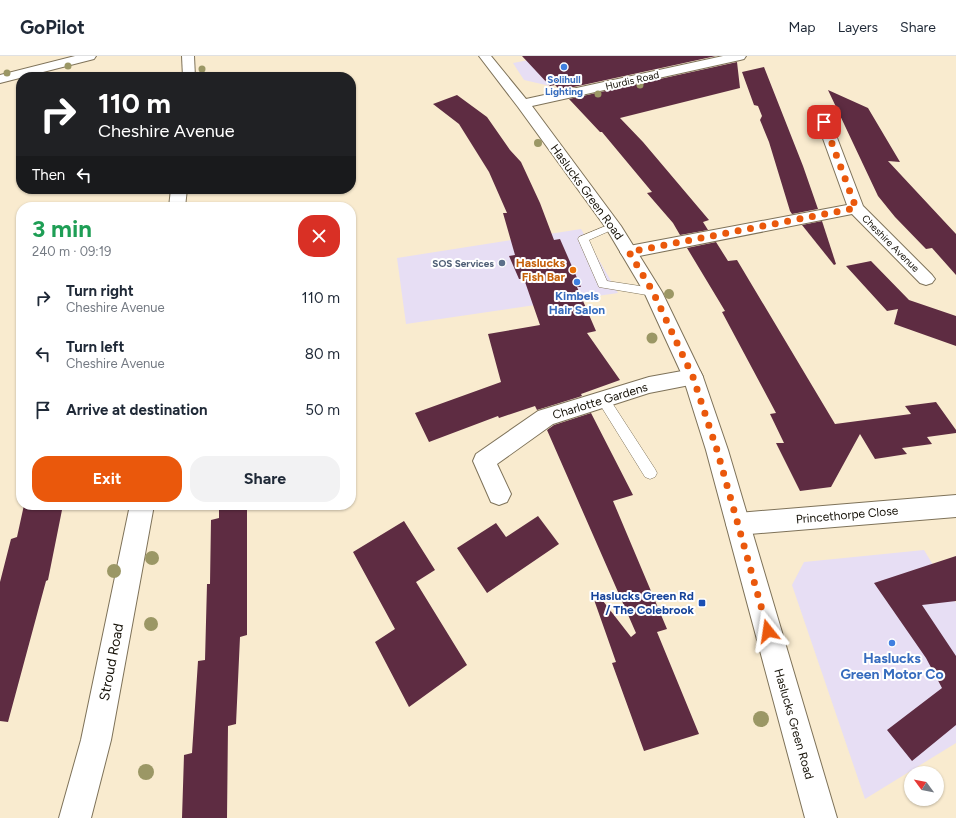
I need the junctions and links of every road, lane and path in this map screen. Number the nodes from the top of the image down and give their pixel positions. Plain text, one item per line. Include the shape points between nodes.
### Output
1 (90, 56) edge
2 (188, 56) edge
3 (485, 56) edge
4 (740, 56) edge
5 (27, 72) edge
6 (188, 72) edge
7 (16, 75) edge
8 (0, 79) edge
9 (523, 104) junction
10 (824, 122) dead end
11 (856, 208) junction
12 (614, 226) junction
13 (629, 252) junction
14 (926, 279) dead end
15 (653, 292) junction
16 (693, 377) junction
17 (603, 399) junction
18 (650, 473) dead end
19 (499, 494) dead end
20 (956, 506) edge
21 (141, 510) edge
22 (738, 524) junction
23 (75, 818) edge
24 (821, 818) edge

1 - 5 street
2 - 6 street
3 - 9 street, Haslucks Green Road
4 - 9 street, Hurdis Road
7 - 8 street
9 - 12 street, Haslucks Green Road
10 - 11 street, Cheshire Avenue
11 - 13 street, Cheshire Avenue
11 - 14 street, Cheshire Avenue
12 - 13 street, Haslucks Green Road
12 - 15 lane via 582,239 603,284
13 - 15 street, Haslucks Green Road
15 - 16 street, Haslucks Green Road
16 - 17 street, Charlotte Gardens
16 - 22 street, Haslucks Green Road
17 - 18 lane
17 - 19 street, Charlotte Gardens via 546,417 484,461
20 - 22 street, Princethorpe Close
21 - 23 street, Stroud Road via 96,740
22 - 24 street, Haslucks Green Road

